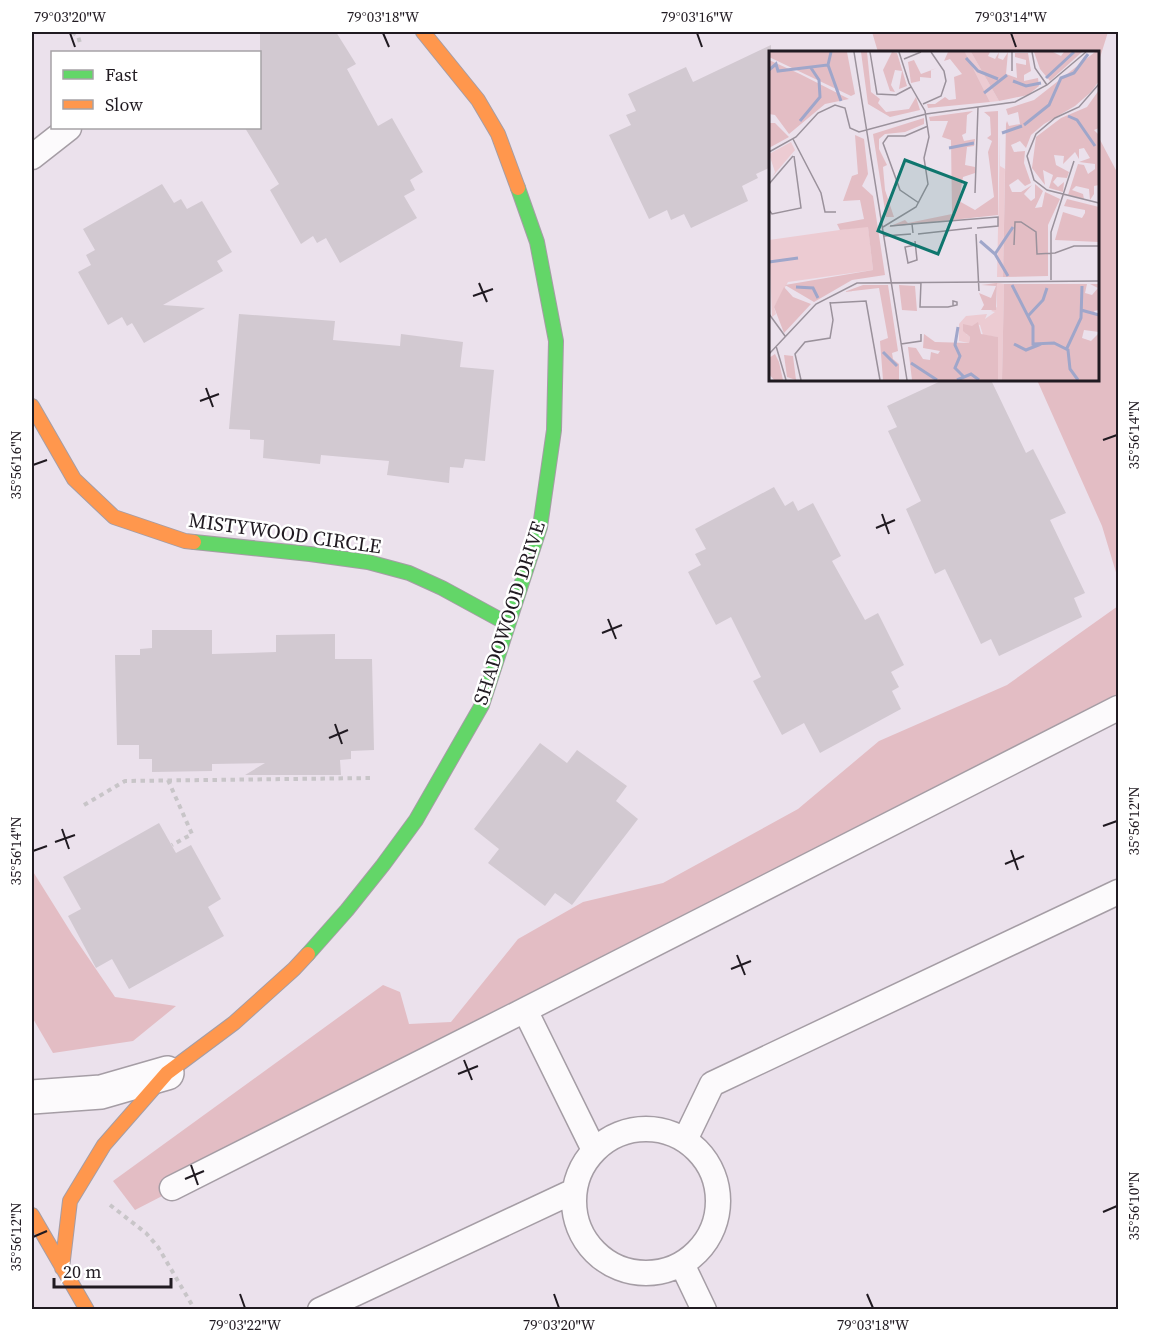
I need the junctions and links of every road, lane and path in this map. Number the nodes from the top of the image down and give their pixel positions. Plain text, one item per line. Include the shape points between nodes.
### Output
1 (72, 32) edge
2 (423, 32) edge
3 (80, 43) dead end
4 (68, 129) edge
5 (32, 157) edge
6 (32, 406) edge
7 (508, 624) junction
8 (1119, 708) edge
9 (372, 778) dead end
10 (168, 780) junction
11 (84, 806) dead end
12 (172, 845) dead end
13 (1119, 892) edge
14 (525, 1010) junction
15 (167, 1073) junction
16 (32, 1097) edge
17 (685, 1140) junction
18 (594, 1150) junction
19 (172, 1188) dead end
20 (574, 1191) junction
21 (105, 1201) dead end
22 (32, 1215) edge
23 (682, 1264) junction
24 (62, 1268) junction
25 (87, 1310) edge
26 (195, 1310) edge
27 (320, 1310) edge
28 (704, 1310) edge

1 - 3 path
2 - 7 street, SHADOWOOD DRIVE via 465,83 498,134 537,242 556,341 554,430 540,527
4 - 5 lane
6 - 7 street, MISTYWOOD CIRCLE via 74,479 114,517 185,541 368,562 409,573
7 - 15 street, SHADOWOOD DRIVE via 482,705 416,820 383,865 294,969 234,1023
8 - 14 lane
9 - 10 path
10 - 11 path via 125,781
10 - 12 path via 192,834
13 - 17 lane via 712,1084
14 - 18 lane
14 - 19 lane
15 - 16 street, SHADOWOOD DRIVE via 101,1092
15 - 24 street, SHADOWOOD DRIVE via 104,1145 70,1201
17 - 18 lane via 662,1130 638,1129 614,1136
17 - 23 lane via 703,1156 715,1178 718,1203 713,1227 701,1248
18 - 20 lane via 580,1169
20 - 23 lane via 574,1214 582,1236 596,1254 615,1267 637,1273 660,1272
20 - 27 lane
21 - 26 path via 146,1233
22 - 24 street
23 - 28 lane
24 - 25 street

